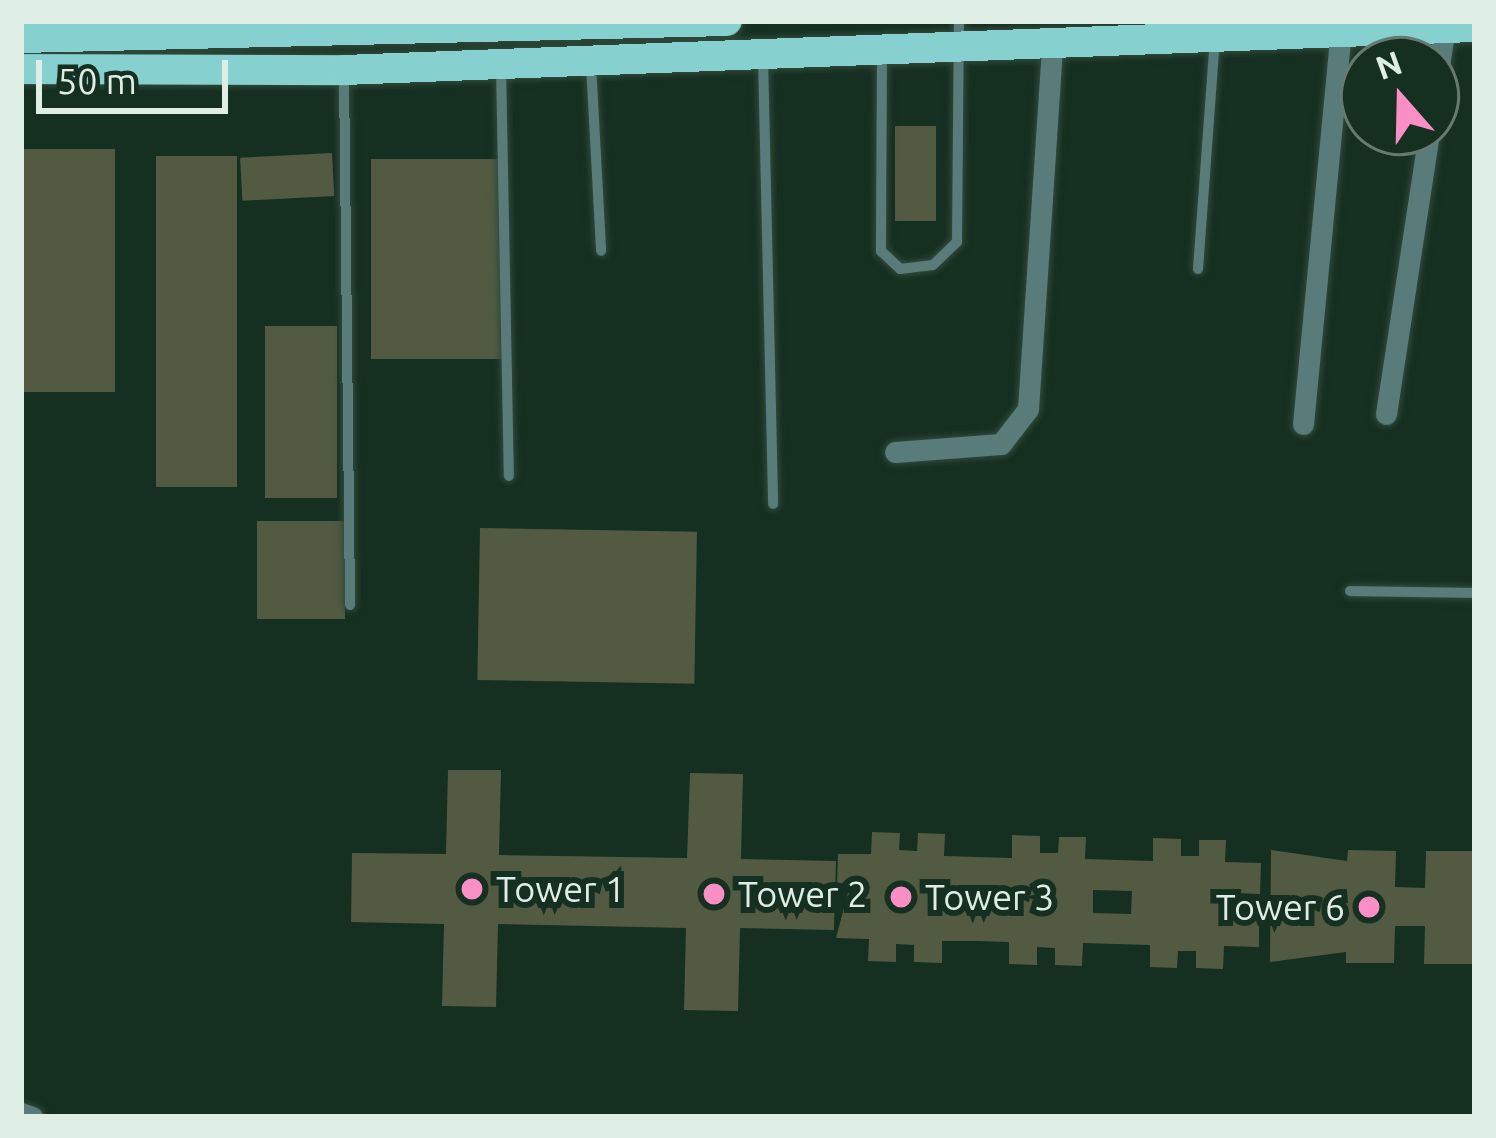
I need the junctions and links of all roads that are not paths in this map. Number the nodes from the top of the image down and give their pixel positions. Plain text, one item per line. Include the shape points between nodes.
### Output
1 (727, 21) edge
2 (358, 27) edge
3 (1460, 27) edge
4 (260, 28) edge
5 (185, 29) edge
6 (960, 32) edge
7 (1341, 32) junction
8 (1215, 36) junction
9 (229, 37) junction
10 (21, 38) edge
11 (1052, 43) junction
12 (882, 46) junction
13 (763, 54) junction
14 (591, 60) junction
15 (501, 64) junction
16 (21, 69) edge
17 (344, 70) junction
18 (227, 72) junction
19 (1425, 156) edge
20 (601, 251) dead end
21 (1198, 269) dead end
22 (1386, 414) dead end
23 (1303, 424) dead end
24 (895, 452) dead end
25 (509, 476) dead end
26 (773, 504) dead end
27 (1350, 591) dead end
28 (1475, 592) edge
29 (350, 604) dead end
30 (21, 1113) edge
31 (32, 1117) edge

1 - 2 main road
2 - 4 main road
3 - 7 main road
4 - 9 main road
5 - 9 main road
5 - 10 main road
6 - 11 main road
6 - 12 main road
6 - 12 lane via 957,242 933,265 900,269 881,251
7 - 8 main road
7 - 23 street
8 - 11 main road
8 - 21 lane
9 - 18 main road
11 - 24 street via 1028,409 1001,444
12 - 13 main road
13 - 14 main road
13 - 26 lane
14 - 15 main road
14 - 20 lane
15 - 17 main road
15 - 25 lane
16 - 18 main road
17 - 18 main road
17 - 29 lane
19 - 22 street
27 - 28 lane
30 - 31 street

